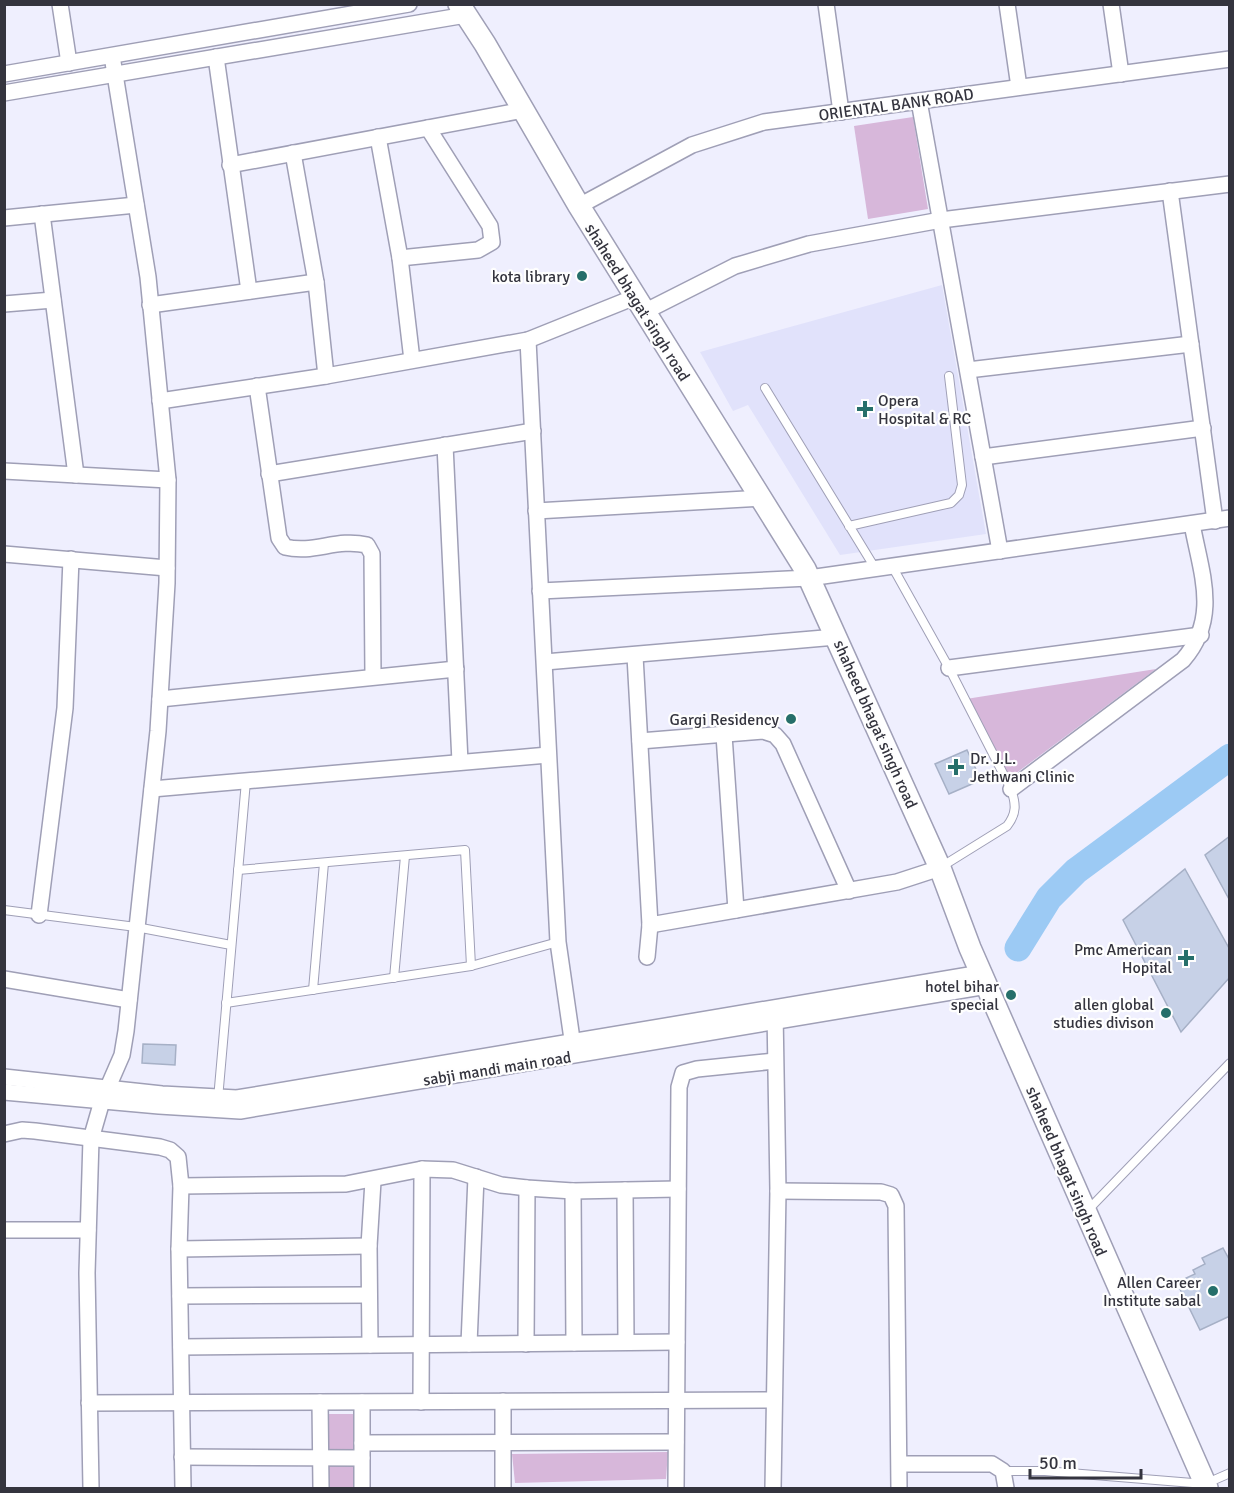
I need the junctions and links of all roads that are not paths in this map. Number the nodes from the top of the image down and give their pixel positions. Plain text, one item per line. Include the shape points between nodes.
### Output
1 (60, 4) edge
2 (409, 4) edge
3 (826, 4) edge
4 (1007, 4) edge
5 (1111, 4) edge
6 (462, 10) edge
7 (112, 56) junction
8 (216, 57) junction
9 (1230, 59) edge
10 (69, 63) junction
11 (4, 74) edge
12 (1121, 74) junction
13 (115, 75) junction
14 (1019, 87) junction
15 (4, 93) edge
16 (920, 101) junction
17 (524, 110) junction
18 (841, 112) junction
19 (428, 128) junction
20 (378, 137) junction
21 (293, 153) junction
22 (230, 165) junction
23 (1230, 184) edge
24 (1170, 191) junction
25 (136, 205) junction
26 (579, 206) junction
27 (42, 214) junction
28 (4, 218) edge
29 (941, 220) junction
30 (400, 258) junction
31 (316, 282) junction
32 (249, 291) junction
33 (53, 300) junction
34 (4, 304) edge
35 (639, 304) junction
36 (150, 305) junction
37 (528, 340) junction
38 (1191, 344) junction
39 (412, 360) junction
40 (968, 370) junction
41 (326, 376) junction
42 (949, 376) dead end
43 (257, 386) junction
44 (765, 388) dead end
45 (160, 401) junction
46 (1203, 428) junction
47 (533, 431) junction
48 (445, 445) junction
49 (983, 457) junction
50 (4, 471) edge
51 (268, 474) junction
52 (76, 475) junction
53 (168, 480) junction
54 (763, 498) junction
55 (536, 511) junction
56 (1222, 520) edge
57 (1192, 524) junction
58 (849, 526) junction
59 (1000, 551) junction
60 (4, 554) edge
61 (71, 559) junction
62 (892, 566) junction
63 (167, 568) junction
64 (875, 568) junction
65 (809, 578) junction
66 (540, 591) junction
67 (1201, 635) junction
68 (836, 637) junction
69 (635, 656) junction
70 (545, 662) junction
71 (950, 668) junction
72 (456, 669) junction
73 (373, 676) junction
74 (160, 699) junction
75 (724, 735) junction
76 (640, 741) junction
77 (548, 755) junction
78 (460, 762) junction
79 (246, 781) junction
80 (152, 789) junction
81 (1011, 789) junction
82 (405, 856) junction
83 (324, 863) junction
84 (940, 868) junction
85 (238, 870) junction
86 (849, 891) junction
87 (4, 910) edge
88 (736, 910) junction
89 (39, 915) junction
90 (650, 926) junction
91 (136, 927) junction
92 (558, 942) junction
93 (231, 945) junction
94 (647, 957) dead end
95 (471, 966) junction
96 (394, 978) junction
97 (4, 979) edge
98 (984, 980) junction
99 (313, 990) junction
100 (129, 1000) junction
101 (226, 1003) junction
102 (775, 1015) junction
103 (573, 1049) junction
104 (775, 1061) junction
105 (1230, 1063) edge
106 (4, 1077) edge
107 (4, 1092) edge
108 (106, 1095) junction
109 (218, 1103) junction
110 (4, 1134) edge
111 (91, 1139) junction
112 (422, 1169) junction
113 (476, 1177) junction
114 (373, 1181) junction
115 (181, 1186) junction
116 (527, 1188) junction
117 (678, 1189) junction
118 (625, 1190) junction
119 (573, 1191) junction
120 (778, 1191) junction
121 (1085, 1213) junction
122 (4, 1230) edge
123 (88, 1230) junction
124 (369, 1246) junction
125 (179, 1249) junction
126 (369, 1295) junction
127 (180, 1296) junction
128 (626, 1342) junction
129 (677, 1342) junction
130 (574, 1343) junction
131 (469, 1344) junction
132 (526, 1344) junction
133 (370, 1345) junction
134 (421, 1345) junction
135 (181, 1347) junction
136 (676, 1400) junction
137 (774, 1400) junction
138 (502, 1401) junction
139 (182, 1402) junction
140 (320, 1402) junction
141 (362, 1402) junction
142 (421, 1402) junction
143 (89, 1403) junction
144 (676, 1442) junction
145 (504, 1445) junction
146 (362, 1451) junction
147 (183, 1456) junction
148 (321, 1456) junction
149 (900, 1464) junction
150 (1003, 1471) junction
151 (1230, 1473) edge
152 (1206, 1486) edge
153 (91, 1488) edge
154 (183, 1488) edge
155 (321, 1488) edge
156 (362, 1488) edge
157 (504, 1488) edge
158 (676, 1488) edge
159 (773, 1488) edge
160 (899, 1488) edge
161 (1006, 1488) edge

1 - 10 street
2 - 7 street
3 - 18 street
4 - 14 street
5 - 12 street
6 - 8 street
6 - 17 street, shaheed bhagat singh road
7 - 10 street
7 - 13 street
8 - 13 street
8 - 22 street
9 - 12 street, ORIENTAL BANK ROAD
10 - 11 street
12 - 14 street, ORIENTAL BANK ROAD
13 - 15 street
13 - 25 street
14 - 16 street, ORIENTAL BANK ROAD
16 - 18 street, ORIENTAL BANK ROAD
16 - 29 street
17 - 19 street
17 - 26 street, shaheed bhagat singh road
18 - 26 street, ORIENTAL BANK ROAD via 764,122 692,145
19 - 20 street
19 - 30 street via 489,226 492,242 478,250
20 - 21 street
20 - 30 street
21 - 22 street
21 - 31 street
22 - 32 street
23 - 24 street
24 - 29 street
24 - 38 street
25 - 27 street
25 - 36 street
26 - 35 street, shaheed bhagat singh road
27 - 28 street
27 - 33 street
29 - 35 street via 809,244 735,266
29 - 40 street
30 - 39 street
31 - 32 street
31 - 41 street
32 - 36 street
33 - 34 street
33 - 52 street
35 - 37 street
35 - 54 street, shaheed bhagat singh road
36 - 45 street
37 - 39 street
37 - 47 street
38 - 40 street
38 - 46 street
39 - 41 street
40 - 49 street
41 - 43 street
42 - 58 lane via 962,485 959,495 951,503
43 - 45 street
43 - 51 street
44 - 58 lane
45 - 53 street
46 - 49 street
46 - 56 street
47 - 48 street
47 - 55 street
48 - 51 street
48 - 72 street
49 - 59 street
50 - 52 street
51 - 73 street via 279,538 285,547 298,551 349,541 367,545 372,554
52 - 53 street
53 - 63 street
54 - 55 street
54 - 65 street, shaheed bhagat singh road
55 - 66 street
56 - 57 street
57 - 59 street
57 - 67 street via 1205,597
58 - 64 lane
59 - 62 street
60 - 61 street
61 - 63 street
61 - 89 street via 65,708
62 - 64 street
62 - 71 lane
63 - 74 street
64 - 65 street
65 - 66 street
65 - 68 street, shaheed bhagat singh road
66 - 70 street
67 - 71 street
67 - 81 street via 1183,660
68 - 69 street
68 - 84 street, shaheed bhagat singh road
69 - 70 street
69 - 76 street
70 - 77 street
71 - 81 lane
72 - 73 street
72 - 78 street
73 - 74 street
74 - 80 street
75 - 76 street
75 - 86 street via 762,730 775,735 783,744
75 - 88 street
76 - 90 street
77 - 78 street
77 - 92 street
78 - 79 street
79 - 80 street
79 - 85 lane
80 - 91 street
81 - 84 lane via 1016,803 1007,826
82 - 83 lane
82 - 95 lane via 465,850
82 - 96 lane
83 - 85 lane
83 - 99 lane
84 - 86 street via 897,882
84 - 98 street, shaheed bhagat singh road
85 - 93 lane
86 - 88 street
87 - 89 lane
88 - 90 street
89 - 91 lane
90 - 94 street
91 - 93 lane
91 - 100 street
92 - 95 lane
92 - 103 street
93 - 101 lane
95 - 96 lane
96 - 99 lane
97 - 100 street
98 - 102 street, sabji mandi main road
98 - 121 street, shaheed bhagat singh road
99 - 101 lane
100 - 108 street via 122,1055
101 - 109 lane
102 - 103 street, sabji mandi main road
102 - 104 street
103 - 109 street, sabji mandi main road via 240,1111
104 - 117 street via 683,1073 679,1087
104 - 120 street
105 - 121 lane
106 - 108 street
107 - 108 street, sabji mandi main road
108 - 109 street, sabji mandi main road
108 - 111 street
110 - 111 street via 22,1130
111 - 115 street via 170,1150 178,1157
111 - 123 street
112 - 113 street via 453,1170
112 - 114 street
112 - 134 street
113 - 116 street
113 - 131 street
114 - 115 street
114 - 124 street
115 - 125 street
116 - 119 street
116 - 132 street
117 - 118 street
117 - 129 street
118 - 119 street
118 - 128 street
119 - 130 street
120 - 137 street
120 - 149 street via 881,1192 891,1195 896,1206
121 - 152 street, shaheed bhagat singh road
122 - 123 street
123 - 143 street
124 - 125 street
124 - 126 street
125 - 127 street
126 - 127 street
126 - 133 street
127 - 135 street
128 - 129 street
128 - 130 street
129 - 136 street
130 - 132 street
131 - 132 street
131 - 134 street
133 - 134 street
133 - 135 street
134 - 142 street
135 - 139 street
136 - 137 street
136 - 138 street
136 - 144 street
137 - 159 street
138 - 142 street
138 - 145 street
139 - 140 street
139 - 143 street
139 - 147 street
140 - 141 street
140 - 148 street
141 - 142 street
141 - 146 street
143 - 153 street
144 - 145 street
144 - 158 street
145 - 146 street
145 - 157 street
146 - 148 street
146 - 156 street
147 - 148 street
147 - 154 street
148 - 155 street
149 - 150 street via 975,1462 992,1464
149 - 160 street
150 - 152 lane via 1045,1471
150 - 161 street
151 - 152 lane

